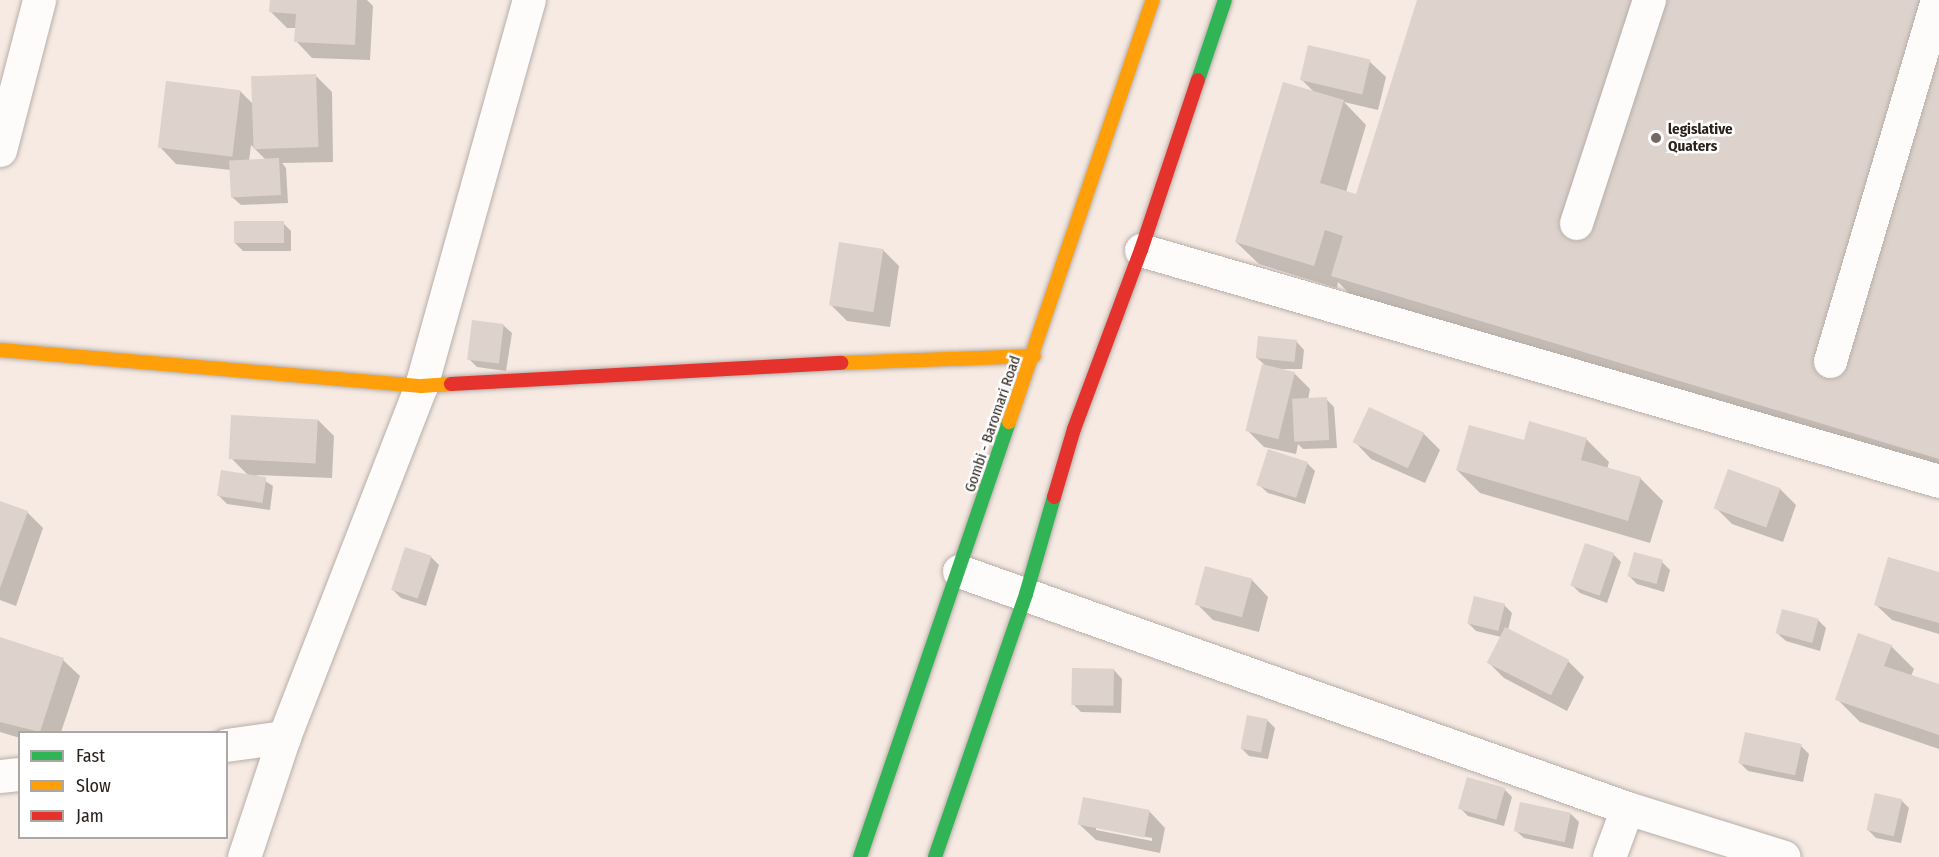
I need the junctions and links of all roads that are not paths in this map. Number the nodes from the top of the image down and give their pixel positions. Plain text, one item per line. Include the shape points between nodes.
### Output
1 (39, 0) edge
2 (529, 0) edge
3 (1153, 0) edge
4 (1225, 0) edge
5 (1649, 0) edge
6 (1937, 0) edge
7 (0, 150) edge
8 (1576, 223) dead end
9 (1141, 250) junction
10 (0, 350) edge
11 (1034, 356) junction
12 (1830, 361) dead end
13 (422, 386) junction
14 (1939, 482) edge
15 (959, 571) junction
16 (1026, 594) junction
17 (284, 737) junction
18 (228, 745) edge
19 (18, 774) edge
20 (0, 776) edge
21 (1627, 808) junction
22 (243, 857) edge
23 (860, 857) edge
24 (935, 857) edge
25 (1609, 857) edge
26 (1784, 857) edge

1 - 7 street
2 - 13 street
3 - 11 main road, Gombi - Baromari Road
4 - 9 main road
5 - 8 street
6 - 12 street
9 - 14 street
9 - 16 main road via 1074,429
10 - 13 main road
11 - 13 main road via 778,365
11 - 15 main road, Gombi - Baromari Road
13 - 17 street
15 - 16 street
15 - 23 main road, Gombi - Baromari Road
16 - 21 street
16 - 24 main road
17 - 18 street
17 - 22 street
19 - 20 street
21 - 25 street
21 - 26 street

